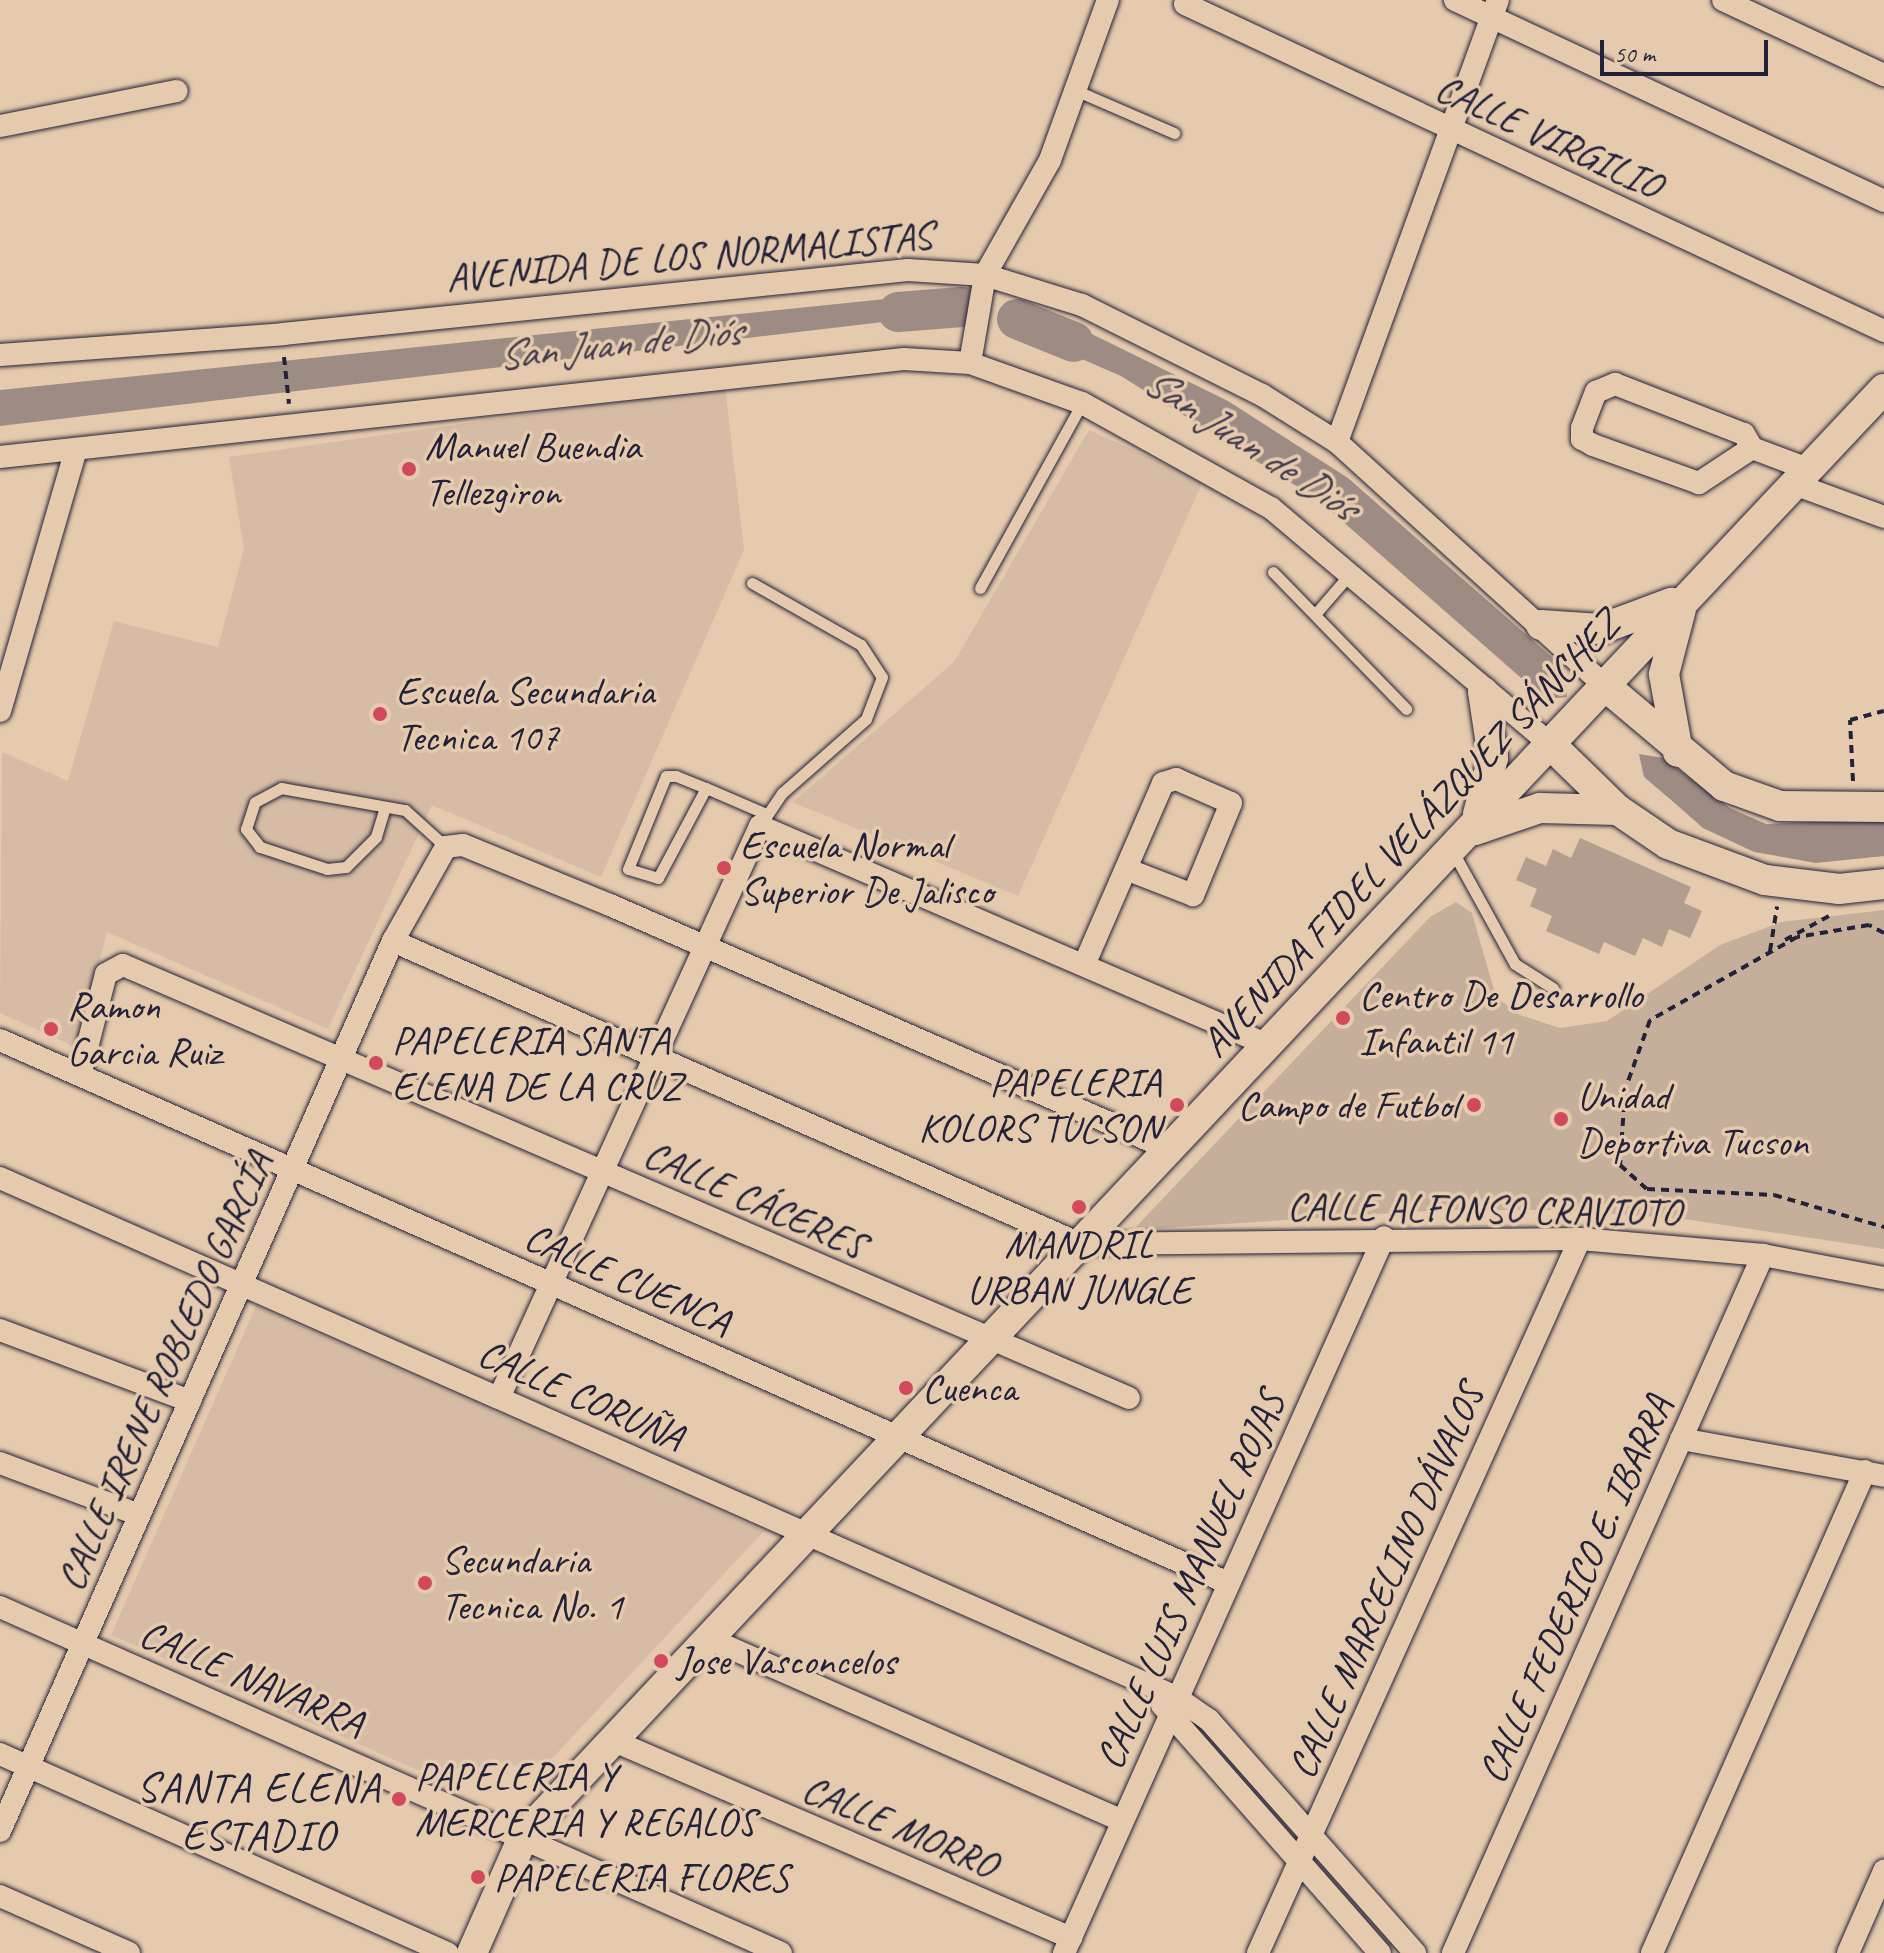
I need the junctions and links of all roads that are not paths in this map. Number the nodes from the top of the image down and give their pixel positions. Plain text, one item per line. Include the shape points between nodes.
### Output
1 (1108, 0) edge
2 (1455, 0) edge
3 (1723, 0) edge
4 (1185, 4) dead end
5 (1495, 8) edge
6 (1884, 75) edge
7 (177, 91) dead end
8 (1077, 91) junction
9 (0, 126) edge
10 (1451, 130) junction
11 (1174, 133) dead end
12 (1884, 201) edge
13 (985, 275) junction
14 (1884, 331) edge
15 (0, 355) edge
16 (970, 363) junction
17 (1884, 389) edge
18 (1082, 403) junction
19 (1337, 442) junction
20 (1752, 448) junction
21 (76, 450) junction
22 (0, 457) edge
23 (1801, 477) junction
24 (1884, 517) edge
25 (1273, 572) dead end
26 (1349, 575) junction
27 (752, 583) dead end
28 (1695, 585) junction
29 (980, 588) dead end
30 (1317, 612) junction
31 (1541, 625) junction
32 (1604, 685) junction
33 (1483, 692) junction
34 (1406, 709) dead end
35 (0, 711) edge
36 (1549, 743) junction
37 (1679, 754) junction
38 (706, 788) junction
39 (385, 807) junction
40 (1869, 809) edge
41 (1618, 810) junction
42 (763, 820) junction
43 (1459, 842) junction
44 (446, 847) junction
45 (1126, 869) junction
46 (1884, 884) edge
47 (393, 941) junction
48 (702, 944) junction
49 (1084, 965) junction
50 (1553, 988) dead end
51 (0, 1040) edge
52 (1268, 1045) junction
53 (653, 1054) junction
54 (342, 1056) junction
55 (80, 1075) junction
56 (1169, 1149) junction
57 (292, 1169) junction
58 (601, 1170) junction
59 (0, 1178) edge
60 (1384, 1237) junction
61 (1580, 1239) junction
62 (1080, 1244) junction
63 (1763, 1255) junction
64 (1884, 1278) edge
65 (550, 1284) junction
66 (241, 1286) junction
67 (0, 1330) edge
68 (988, 1342) junction
69 (499, 1398) junction
70 (1129, 1398) dead end
71 (190, 1401) junction
72 (898, 1438) junction
73 (1681, 1439) junction
74 (0, 1463) edge
75 (1875, 1474) edge
76 (140, 1515) junction
77 (809, 1534) junction
78 (1228, 1583) junction
79 (0, 1607) edge
80 (710, 1639) junction
81 (83, 1644) junction
82 (1173, 1704) junction
83 (614, 1741) junction
84 (0, 1754) edge
85 (28, 1767) junction
86 (1122, 1821) junction
87 (0, 1831) edge
88 (1311, 1834) junction
89 (524, 1835) junction
90 (1299, 1861) junction
91 (1884, 1871) edge
92 (0, 1896) edge
93 (1067, 1946) edge
94 (129, 1953) edge
95 (448, 1953) edge
96 (472, 1953) edge
97 (781, 1953) edge
98 (1258, 1953) edge
99 (1380, 1953) edge
100 (1415, 1953) edge
101 (1453, 1953) edge
102 (1652, 1953) edge
103 (1848, 1953) edge

1 - 8 street
2 - 5 street
3 - 6 street
4 - 10 street, CALLE VIRGILIO
5 - 10 street
5 - 12 street
7 - 9 street
8 - 11 lane
8 - 13 street via 1050,160
10 - 14 street, CALLE VIRGILIO
10 - 19 street
13 - 15 street, AVENIDA DE LOS NORMALISTAS via 908,270 283,334
13 - 16 street
13 - 19 street, AVENIDA DE LOS NORMALISTAS via 1111,318
16 - 18 street
16 - 21 street via 904,359
17 - 23 street, AVENIDA FIDEL VELÁZQUEZ SÁNCHEZ
18 - 26 street via 1271,508
18 - 29 lane
19 - 31 street, AVENIDA DE LOS NORMALISTAS
20 - 20 street via 1744,434 1615,384 1596,392 1582,428 1582,439 1593,445 1699,483
20 - 23 street
21 - 22 street
21 - 35 street
23 - 24 street
23 - 28 street, AVENIDA FIDEL VELÁZQUEZ SÁNCHEZ
25 - 30 lane
26 - 30 lane
26 - 33 street
27 - 42 lane via 861,645 882,677 866,719
28 - 31 street via 1621,625
28 - 32 street, AVENIDA FIDEL VELÁZQUEZ SÁNCHEZ
28 - 37 street via 1673,627 1664,674
30 - 34 lane
31 - 32 street, AVENIDA DE LOS NORMALISTAS
32 - 36 street, AVENIDA FIDEL VELÁZQUEZ SÁNCHEZ
32 - 37 street, AVENIDA DE LOS NORMALISTAS
33 - 36 street
33 - 43 street via 1493,758
36 - 41 street
36 - 43 street, AVENIDA FIDEL VELÁZQUEZ SÁNCHEZ
37 - 40 street, AVENIDA DE LOS NORMALISTAS via 1724,786 1780,806
38 - 38 lane via 658,878 628,869 666,776
38 - 42 lane
39 - 39 lane via 281,788 255,802 246,829 260,847 327,869 346,867 376,837
39 - 44 lane via 421,820
41 - 43 street via 1540,808
41 - 46 street via 1668,844 1791,883 1839,889
42 - 48 street
42 - 49 street
43 - 50 lane via 1515,964
43 - 52 street, AVENIDA FIDEL VELÁZQUEZ SÁNCHEZ
44 - 47 street, CALLE IRENE ROBLEDO GARCÍA
44 - 48 street via 463,845
45 - 45 street via 1168,779 1231,803 1193,895
45 - 49 street
47 - 53 street
47 - 54 street, CALLE IRENE ROBLEDO GARCÍA
48 - 53 street
48 - 56 street
49 - 52 street
51 - 55 street, CALLE CUENCA
52 - 56 street, AVENIDA FIDEL VELÁZQUEZ SÁNCHEZ
53 - 58 street
53 - 62 street
54 - 55 street, CALLE CÁCERES via 113,965
54 - 57 street, CALLE IRENE ROBLEDO GARCÍA
54 - 58 street, CALLE CÁCERES
55 - 57 street, CALLE CUENCA
56 - 62 street, AVENIDA FIDEL VELÁZQUEZ SÁNCHEZ
57 - 65 street, CALLE CUENCA
57 - 66 street, CALLE IRENE ROBLEDO GARCÍA
58 - 65 street
58 - 68 street, CALLE CÁCERES
59 - 66 street, CALLE CORUÑA
60 - 61 street, CALLE ALFONSO CRAVIOTO
60 - 62 street, CALLE ALFONSO CRAVIOTO
60 - 78 street, CALLE LUIS MANUEL ROJAS
61 - 63 street, CALLE ALFONSO CRAVIOTO
61 - 88 street, CALLE MARCELINO DÁVALOS
62 - 68 street, AVENIDA FIDEL VELÁZQUEZ SÁNCHEZ
63 - 64 street, CALLE ALFONSO CRAVIOTO
63 - 73 street, CALLE FEDERICO E. IBARRA
65 - 69 street
65 - 72 street, CALLE CUENCA
66 - 69 street, CALLE CORUÑA
66 - 71 street, CALLE IRENE ROBLEDO GARCÍA
67 - 71 street
68 - 70 street, CALLE CÁCERES
68 - 72 street, AVENIDA FIDEL VELÁZQUEZ SÁNCHEZ
69 - 77 street, CALLE CORUÑA
71 - 76 street, CALLE IRENE ROBLEDO GARCÍA
72 - 77 street, AVENIDA FIDEL VELÁZQUEZ SÁNCHEZ
72 - 78 street, CALLE CUENCA
73 - 75 street
73 - 101 street, CALLE FEDERICO E. IBARRA
74 - 76 street
75 - 102 street
76 - 81 street, CALLE IRENE ROBLEDO GARCÍA
77 - 80 street, AVENIDA FIDEL VELÁZQUEZ SÁNCHEZ
77 - 82 street, CALLE CORUÑA
78 - 82 street, CALLE LUIS MANUEL ROJAS
79 - 81 street, CALLE NAVARRA
80 - 83 street, AVENIDA FIDEL VELÁZQUEZ SÁNCHEZ
80 - 86 street
81 - 85 street, CALLE IRENE ROBLEDO GARCÍA
81 - 89 street, CALLE NAVARRA
82 - 86 street, CALLE LUIS MANUEL ROJAS
82 - 88 street via 1209,1720
82 - 90 street
83 - 89 street, AVENIDA FIDEL VELÁZQUEZ SÁNCHEZ
83 - 93 street, CALLE MORRO
84 - 85 street
85 - 87 street, CALLE IRENE ROBLEDO GARCÍA
85 - 95 street
86 - 93 street, CALLE LUIS MANUEL ROJAS
88 - 90 street, CALLE MARCELINO DÁVALOS
88 - 100 street
89 - 96 street, AVENIDA FIDEL VELÁZQUEZ SÁNCHEZ
89 - 97 street, CALLE NAVARRA
90 - 98 street, CALLE MARCELINO DÁVALOS
90 - 99 street
91 - 103 street
92 - 94 street

